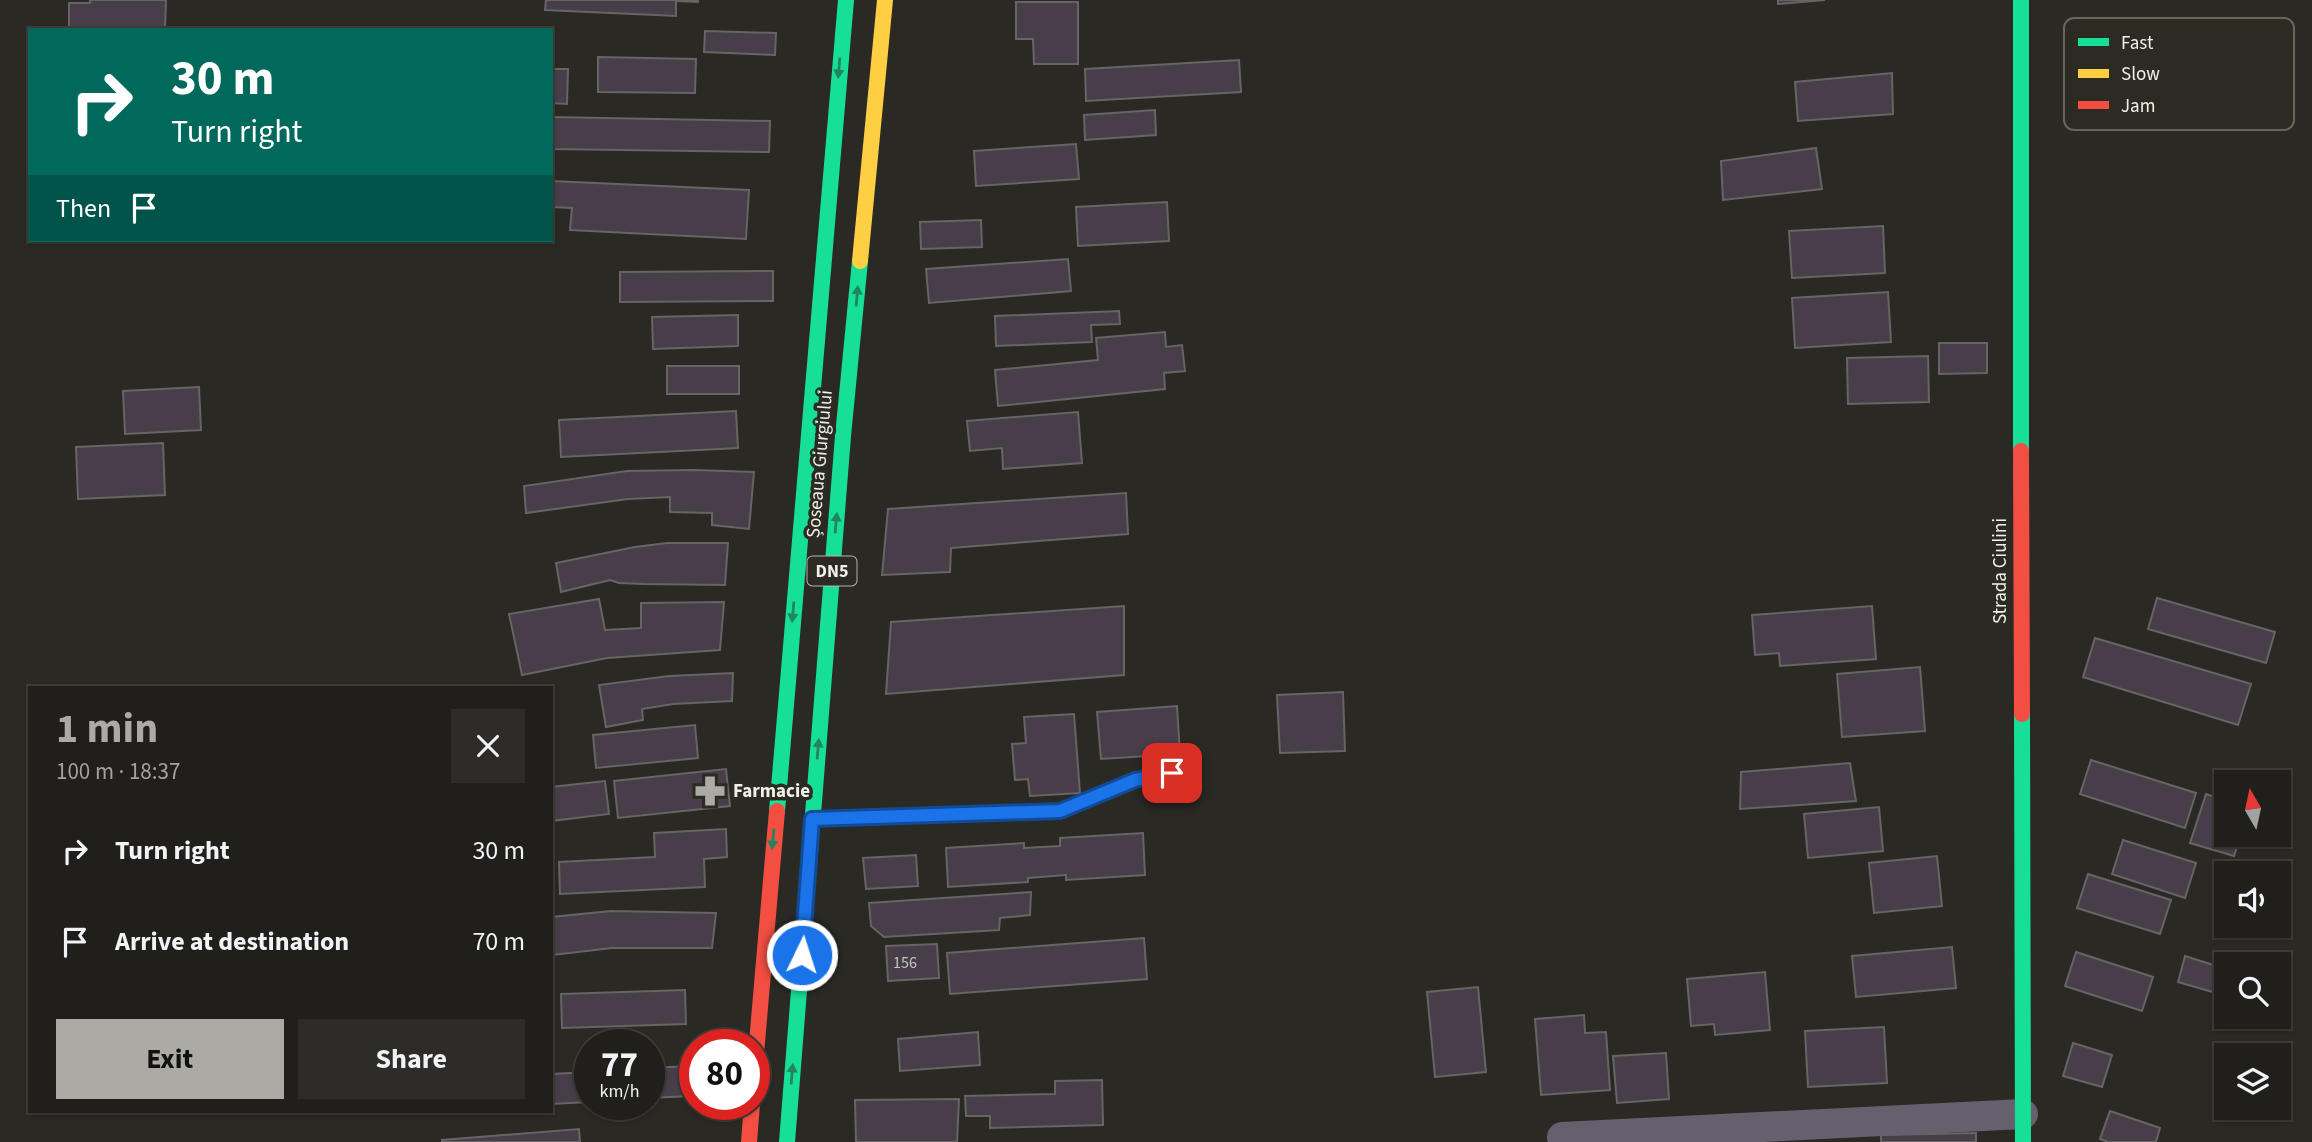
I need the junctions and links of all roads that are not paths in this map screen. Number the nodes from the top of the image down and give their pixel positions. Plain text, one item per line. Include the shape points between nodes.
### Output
1 (846, 0) edge
2 (885, 0) edge
3 (2021, 0) edge
4 (1172, 773) dead end
5 (812, 819) junction
6 (758, 1029) edge
7 (751, 1120) edge
8 (2023, 1128) edge
9 (1562, 1137) dead end
10 (749, 1142) edge
11 (787, 1142) edge

1 -> 6 main road, Șoseaua Giurgiului / DN5
5 -> 2 main road, Șoseaua Giurgiului / DN5
3 - 8 main road, Strada Ciulini
4 - 5 lane via 1135,780 1060,811
11 -> 5 main road, Șoseaua Giurgiului / DN5
7 - 10 main road
8 - 9 street

